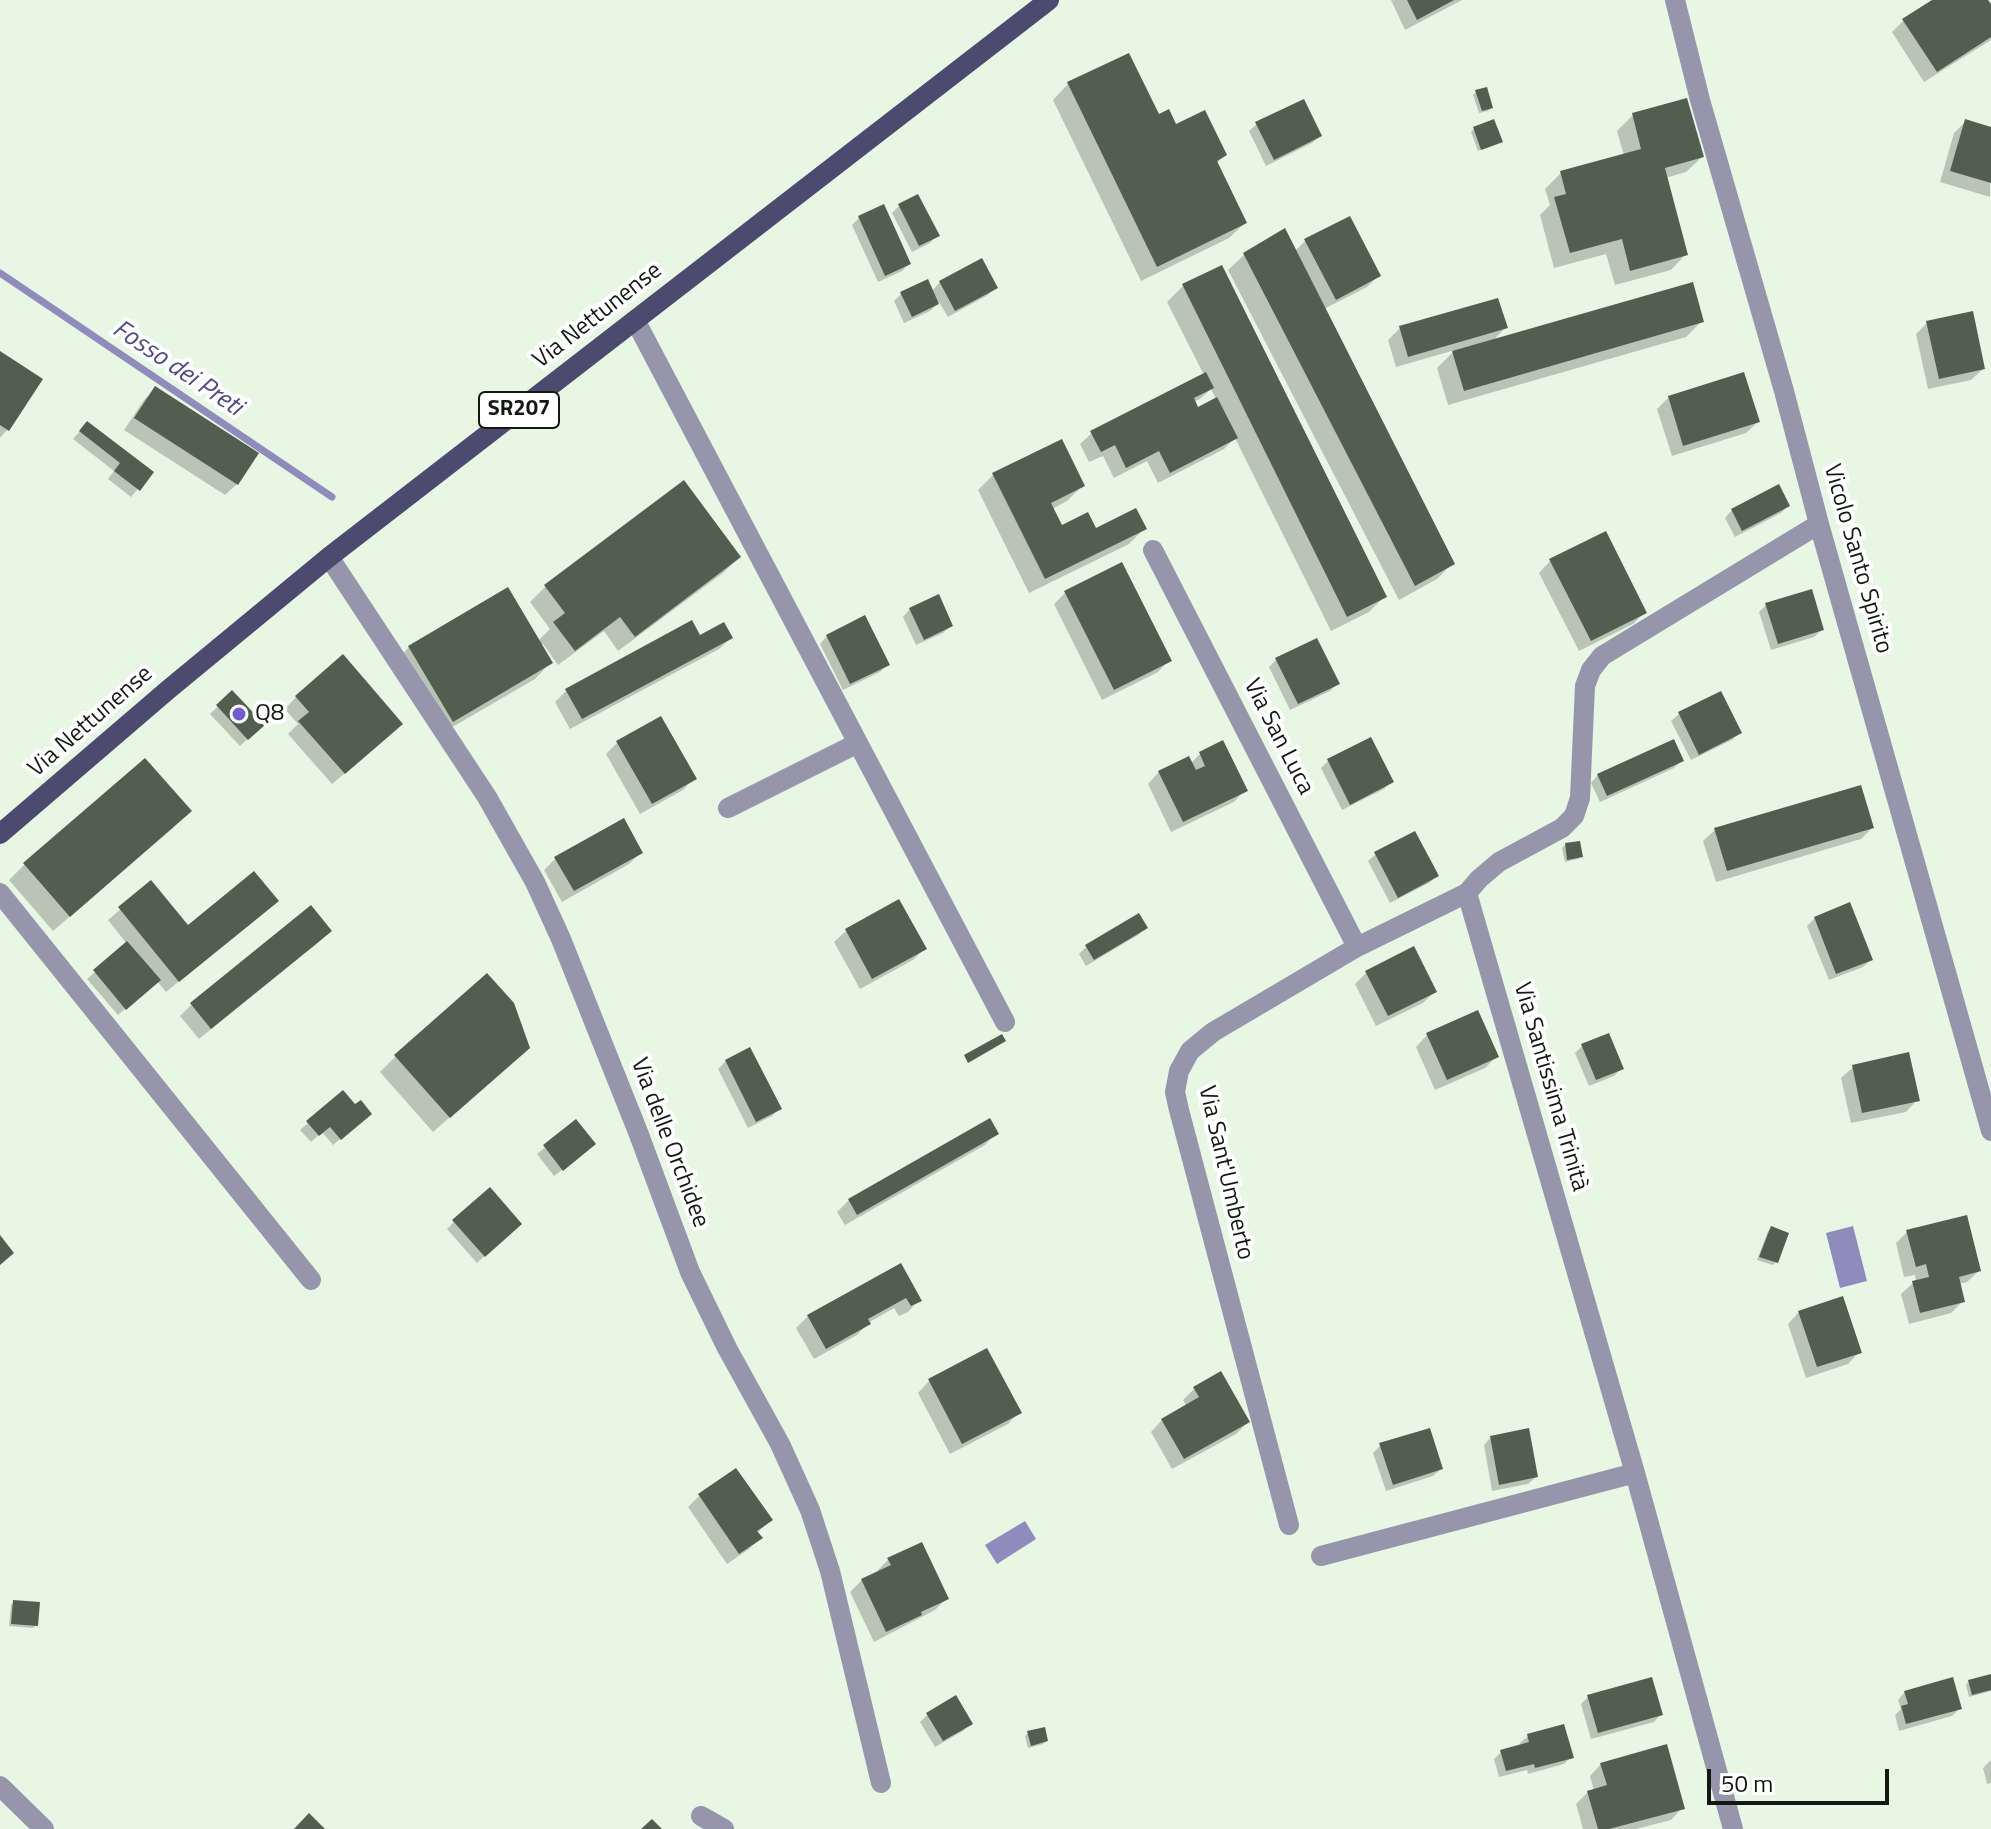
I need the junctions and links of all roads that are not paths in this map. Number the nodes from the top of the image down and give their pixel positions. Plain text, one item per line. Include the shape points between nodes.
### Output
1 (1049, 0) edge
2 (1675, 0) edge
3 (635, 320) junction
4 (1819, 524) junction
5 (1153, 550) dead end
6 (329, 557) junction
7 (858, 743) junction
8 (728, 808) dead end
9 (0, 834) edge
10 (0, 893) edge
11 (1467, 893) junction
12 (1357, 947) junction
13 (1005, 1022) dead end
14 (1991, 1131) edge
15 (311, 1280) dead end
16 (1635, 1473) junction
17 (1289, 1525) dead end
18 (1321, 1556) dead end
19 (881, 1783) dead end
20 (0, 1786) edge
21 (701, 1816) dead end
22 (44, 1829) edge
23 (724, 1829) edge
24 (1733, 1829) edge

1 - 3 main road, Via Nettunense / SR207
2 - 4 street, Vicolo Santo Spirito
3 - 6 main road, Via Nettunense / SR207
3 - 7 street
4 - 11 street via 1602,656 1585,686 1580,798 1574,816 1499,862
4 - 14 street, Vicolo Santo Spirito
5 - 12 street, Via San Luca
6 - 9 main road, Via Nettunense / SR207
6 - 19 street, Via delle Orchidee via 487,797 561,939 690,1272 810,1510 830,1571
7 - 8 street
7 - 13 street
10 - 15 street
11 - 12 street, Via Sant'Umberto
11 - 16 street, Via Santissima Trinità
12 - 17 street, Via Sant'Umberto via 1206,1037 1186,1057 1175,1092
16 - 18 street
16 - 24 street, Via Santissima Trinità
20 - 22 street
21 - 23 street

